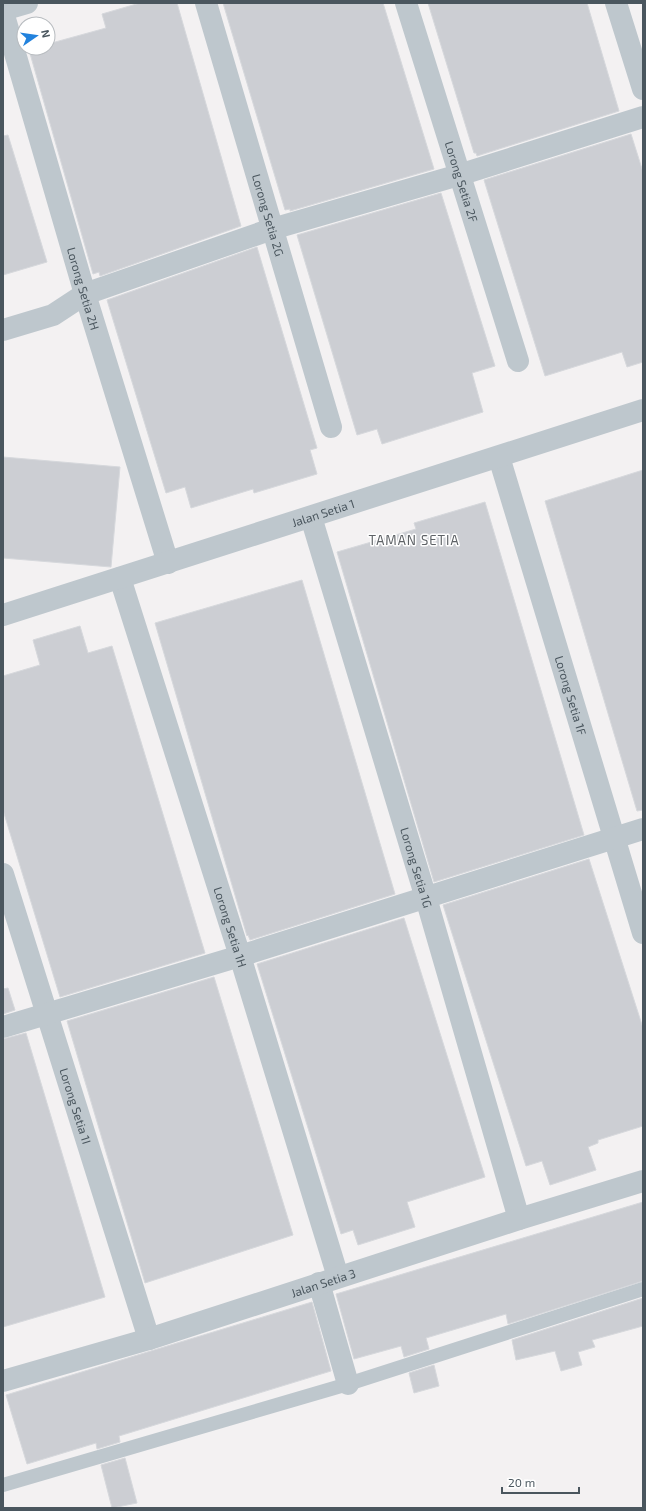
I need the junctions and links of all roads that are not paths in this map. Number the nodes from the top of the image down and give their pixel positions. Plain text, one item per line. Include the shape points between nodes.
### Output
1 (26, 3) edge
2 (206, 3) edge
3 (406, 3) edge
4 (616, 3) edge
5 (3, 11) edge
6 (643, 89) edge
7 (643, 116) edge
8 (459, 175) junction
9 (272, 229) junction
10 (84, 294) junction
11 (3, 330) edge
12 (518, 361) dead end
13 (643, 410) edge
14 (332, 427) dead end
15 (498, 457) junction
16 (311, 517) junction
17 (168, 563) junction
18 (120, 578) junction
19 (3, 615) edge
20 (643, 829) edge
21 (614, 838) junction
22 (3, 874) edge
23 (426, 898) junction
24 (643, 934) edge
25 (240, 956) junction
26 (47, 1014) junction
27 (3, 1028) edge
28 (643, 1181) edge
29 (519, 1219) junction
30 (328, 1280) junction
31 (643, 1289) edge
32 (149, 1339) junction
33 (3, 1381) edge
34 (348, 1384) junction
35 (3, 1485) edge

1 - 5 street
2 - 9 street, Lorong Setia 2G
3 - 8 street, Lorong Setia 2F
4 - 6 street
5 - 10 street, Lorong Setia 2H
7 - 8 street
8 - 9 street
8 - 12 street, Lorong Setia 2F
9 - 10 street
9 - 14 street, Lorong Setia 2G
10 - 11 street via 53,315
10 - 17 street, Lorong Setia 2H
13 - 15 street, Jalan Setia 1
15 - 16 street, Jalan Setia 1
15 - 21 street, Lorong Setia 1F
16 - 17 street, Jalan Setia 1
16 - 23 street, Lorong Setia 1G
17 - 18 street, Jalan Setia 1
18 - 19 street, Jalan Setia 1
18 - 25 street, Lorong Setia 1H
20 - 21 street
21 - 23 street
21 - 24 street, Lorong Setia 1F
22 - 26 street, Lorong Setia 1I
23 - 25 street
23 - 29 street, Lorong Setia 1G
25 - 26 street
25 - 30 street, Lorong Setia 1H
26 - 27 street
26 - 32 street, Lorong Setia 1I
28 - 29 street, Jalan Setia 3
29 - 30 street, Jalan Setia 3
30 - 32 street, Jalan Setia 3
30 - 34 street, Lorong Setia 1H
31 - 34 lane
32 - 33 street, Jalan Setia 3
34 - 35 lane

